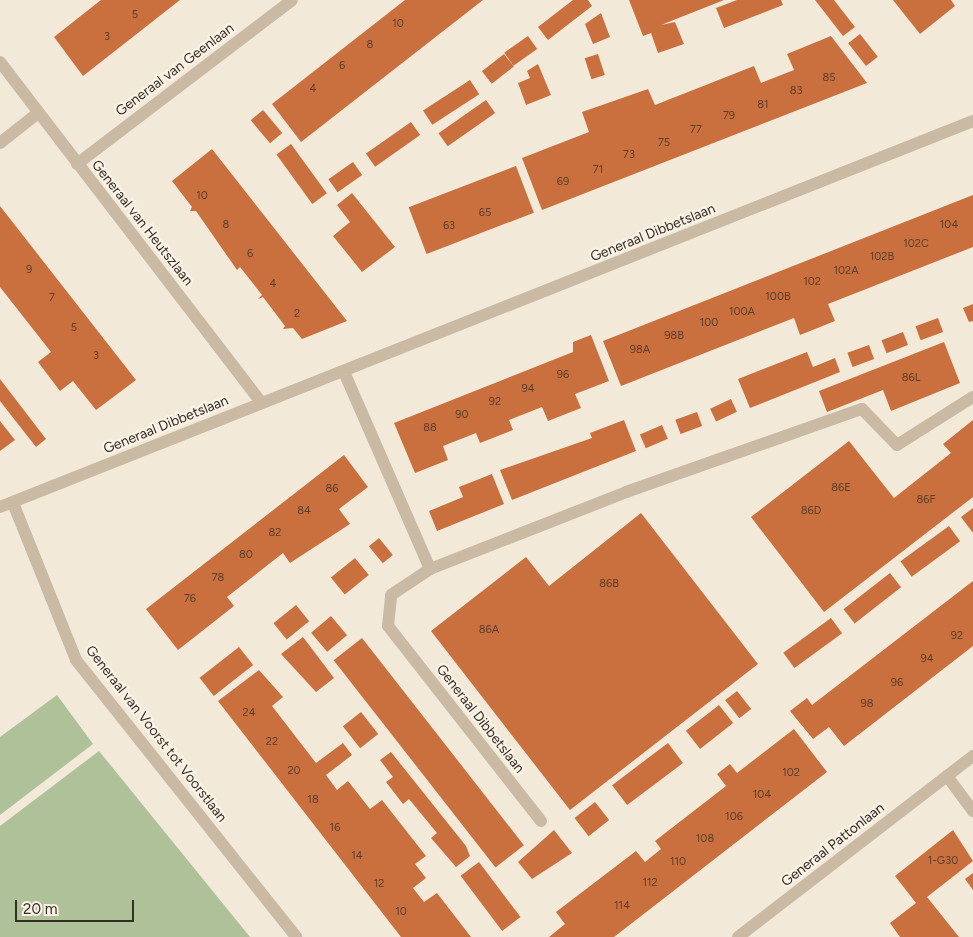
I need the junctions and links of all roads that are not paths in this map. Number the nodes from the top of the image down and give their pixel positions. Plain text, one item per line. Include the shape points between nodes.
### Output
1 (292, 0) edge
2 (0, 62) edge
3 (38, 113) junction
4 (973, 121) edge
5 (0, 143) edge
6 (77, 164) junction
7 (344, 372) junction
8 (973, 397) edge
9 (261, 402) junction
10 (13, 503) junction
11 (0, 507) edge
12 (430, 569) junction
13 (973, 756) edge
14 (947, 776) junction
15 (973, 810) edge
16 (542, 821) dead end
17 (296, 937) edge
18 (738, 937) edge

1 - 6 street, Generaal van Geenlaan
2 - 3 street, Generaal van Heutszlaan
3 - 5 street
3 - 6 street, Generaal van Heutszlaan
4 - 7 street, Generaal Dibbetslaan
6 - 9 street, Generaal van Heutszlaan
7 - 9 street, Generaal Dibbetslaan
7 - 12 street
8 - 12 street, Generaal Dibbetslaan via 897,445 862,409 626,492
9 - 10 street, Generaal Dibbetslaan
10 - 11 street, Generaal Dibbetslaan
10 - 17 street, Generaal van Voorst tot Voorstlaan via 76,660
12 - 16 street, Generaal Dibbetslaan via 391,595 388,626
13 - 14 street, Generaal Pattonlaan
14 - 15 street
14 - 18 street, Generaal Pattonlaan

